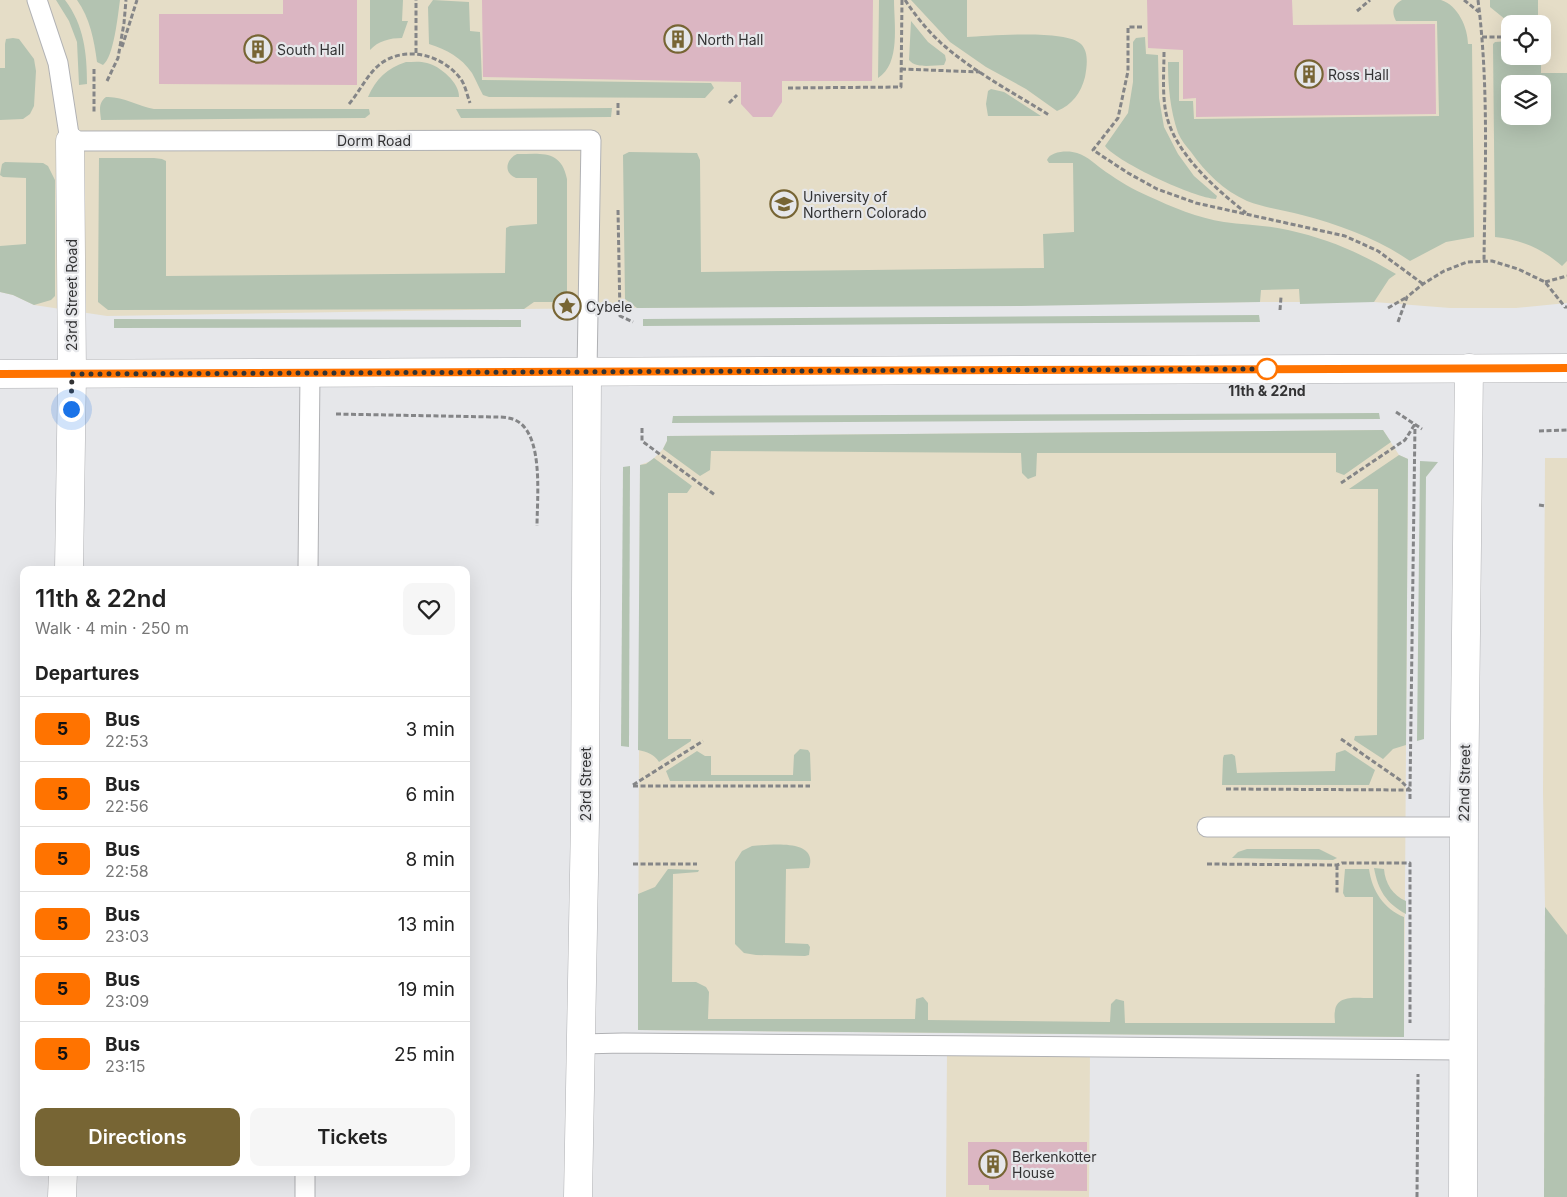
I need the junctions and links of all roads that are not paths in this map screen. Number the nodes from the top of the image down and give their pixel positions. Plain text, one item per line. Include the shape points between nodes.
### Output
1 (37, 0) edge
2 (70, 140) junction
3 (1469, 368) junction
4 (1567, 368) edge
5 (587, 371) junction
6 (310, 373) junction
7 (0, 374) edge
8 (72, 374) junction
9 (69, 566) edge
10 (308, 566) edge
11 (1207, 827) dead end
12 (1464, 827) junction
13 (581, 1044) junction
14 (1462, 1050) junction
15 (63, 1176) edge
16 (305, 1176) edge
17 (62, 1197) edge
18 (305, 1197) edge
19 (578, 1197) edge
20 (1463, 1197) edge

1 - 2 lane via 58,63
2 - 5 lane, Dorm Road via 591,140
2 - 8 street, 23rd Street Road
3 - 4 street
3 - 5 street
3 - 12 street, 22nd Street
5 - 6 street
5 - 13 street, 23rd Street
6 - 8 street
6 - 10 lane
7 - 8 street
8 - 9 street, 23rd Street Road
11 - 12 lane
12 - 14 street, 22nd Street
13 - 14 lane
13 - 19 street, 23rd Street
14 - 20 street, 22nd Street
15 - 17 street
16 - 18 lane

